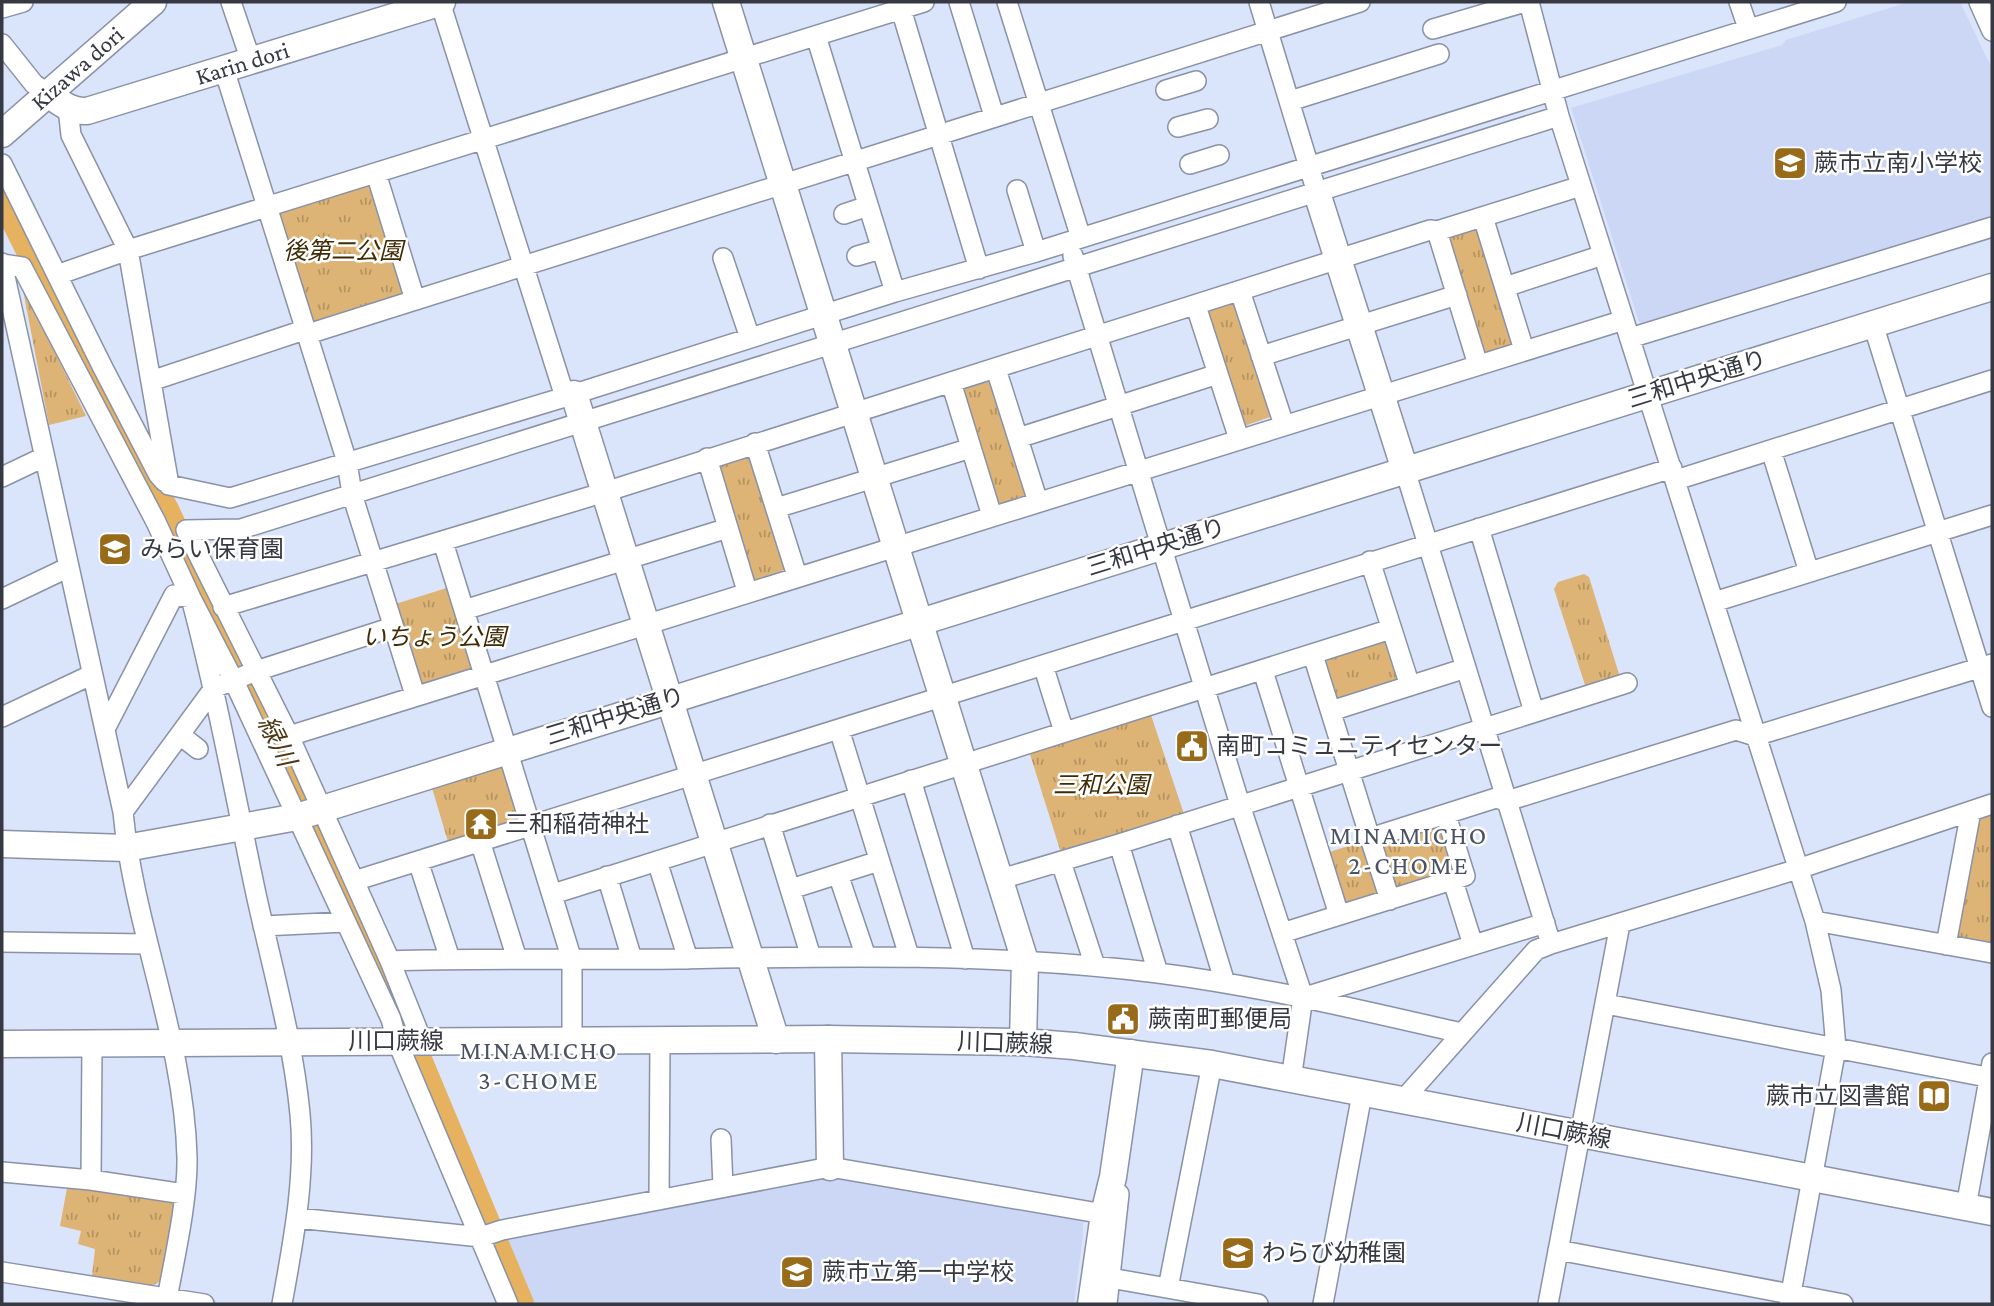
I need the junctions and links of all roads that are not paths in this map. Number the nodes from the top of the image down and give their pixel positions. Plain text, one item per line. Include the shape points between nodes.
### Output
1 (23, 2) edge
2 (153, 2) edge
3 (231, 2) edge
4 (441, 2) edge
5 (726, 2) edge
6 (924, 2) edge
7 (960, 2) edge
8 (1007, 2) edge
9 (1259, 2) edge
10 (1360, 2) edge
11 (1527, 2) edge
12 (1740, 2) edge
13 (1836, 2) edge
14 (1979, 2) edge
15 (903, 6) edge
16 (1330, 6) edge
17 (2, 8) edge
18 (1748, 28) junction
19 (1433, 29) dead end
20 (1268, 31) junction
21 (1992, 31) edge
22 (816, 36) junction
23 (2, 44) edge
24 (1439, 54) dead end
25 (743, 57) junction
26 (251, 61) junction
27 (224, 69) junction
28 (1196, 81) dead end
29 (1167, 90) dead end
30 (1552, 90) junction
31 (58, 101) junction
32 (1290, 101) junction
33 (1039, 103) junction
34 (994, 116) junction
35 (1559, 116) junction
36 (1208, 119) dead end
37 (1178, 127) dead end
38 (2, 134) edge
39 (937, 134) junction
40 (484, 139) junction
41 (1219, 155) dead end
42 (854, 161) junction
43 (2, 164) edge
44 (1190, 164) dead end
45 (1309, 166) junction
46 (376, 173) junction
47 (783, 183) junction
48 (1581, 186) junction
49 (1017, 190) dead end
50 (1317, 193) junction
51 (268, 206) junction
52 (868, 206) junction
53 (844, 214) dead end
54 (1483, 217) junction
55 (1992, 227) edge
56 (1437, 232) junction
57 (1075, 240) junction
58 (881, 248) junction
59 (128, 250) junction
60 (1036, 252) junction
61 (1603, 255) junction
62 (857, 256) dead end
63 (723, 258) dead end
64 (1338, 260) junction
65 (2, 264) edge
66 (523, 265) junction
67 (1076, 267) junction
68 (979, 269) junction
69 (57, 275) junction
70 (1504, 287) junction
71 (1992, 287) edge
72 (1240, 291) junction
73 (895, 292) junction
74 (1457, 295) junction
75 (415, 300) junction
76 (1196, 306) junction
77 (824, 315) junction
78 (1872, 324) junction
79 (8, 325) edge
80 (1359, 326) junction
81 (1627, 329) junction
82 (308, 334) junction
83 (1097, 337) junction
84 (750, 338) junction
85 (833, 344) junction
86 (1524, 350) junction
87 (1261, 356) junction
88 (1478, 365) junction
89 (996, 369) junction
90 (1217, 374) junction
91 (1992, 380) edge
92 (151, 381) junction
93 (951, 382) junction
94 (1649, 394) junction
95 (1381, 395) junction
96 (569, 396) junction
97 (1118, 405) junction
98 (1900, 409) junction
99 (854, 411) junction
100 (582, 422) junction
101 (1284, 425) junction
102 (1018, 438) junction
103 (1238, 439) junction
104 (755, 443) junction
105 (971, 448) junction
106 (1770, 450) junction
107 (44, 457) junction
108 (707, 458) junction
109 (347, 463) junction
110 (1405, 470) junction
111 (1139, 471) junction
112 (1674, 474) junction
113 (2, 477) edge
114 (875, 477) junction
115 (169, 485) junction
116 (605, 492) junction
117 (352, 494) junction
118 (1038, 502) junction
119 (776, 508) junction
120 (1992, 515) edge
121 (992, 516) junction
122 (728, 528) junction
123 (1479, 528) junction
124 (1938, 532) junction
125 (443, 542) junction
126 (896, 545) junction
127 (1427, 545) junction
128 (1161, 546) junction
129 (626, 558) junction
130 (1370, 561) junction
131 (373, 562) junction
132 (67, 568) junction
133 (1809, 572) junction
134 (797, 576) junction
135 (747, 591) junction
136 (2, 598) edge
137 (191, 598) junction
138 (1714, 602) junction
139 (223, 607) junction
140 (464, 610) junction
141 (1184, 619) junction
142 (920, 621) junction
143 (647, 624) junction
144 (393, 627) junction
145 (1391, 629) junction
146 (1313, 655) junction
147 (1043, 665) junction
148 (1986, 666) edge
149 (1466, 668) junction
150 (256, 671) junction
151 (1263, 671) junction
152 (483, 674) junction
153 (91, 675) junction
154 (234, 681) junction
155 (1627, 683) dead end
156 (1409, 686) junction
157 (215, 688) junction
158 (1206, 689) junction
159 (415, 695) junction
160 (943, 696) junction
161 (670, 699) junction
162 (1992, 707) edge
163 (1331, 711) junction
164 (1534, 712) junction
165 (2, 717) edge
166 (1485, 728) junction
167 (105, 729) junction
168 (839, 729) junction
169 (1064, 732) junction
170 (180, 735) junction
171 (289, 736) junction
172 (1755, 736) junction
173 (198, 748) dead end
174 (508, 750) junction
175 (965, 764) junction
176 (1349, 770) junction
177 (693, 774) junction
178 (911, 780) junction
179 (1298, 787) junction
180 (860, 796) junction
181 (1507, 801) junction
182 (1992, 804) edge
183 (1240, 805) junction
184 (1971, 811) junction
185 (122, 812) junction
186 (309, 812) junction
187 (1446, 815) junction
188 (770, 824) junction
189 (531, 825) junction
190 (1177, 825) junction
191 (242, 827) junction
192 (1370, 838) junction
193 (480, 841) junction
194 (715, 842) junction
195 (2, 844) edge
196 (1119, 844) junction
197 (126, 848) junction
198 (418, 861) junction
199 (657, 861) junction
200 (879, 861) junction
201 (1061, 862) junction
202 (1798, 869) junction
203 (838, 874) junction
204 (607, 876) junction
205 (1001, 879) junction
206 (354, 881) junction
207 (1453, 881) junction
208 (791, 889) junction
209 (553, 894) junction
210 (1390, 900) junction
211 (1339, 915) junction
212 (1815, 921) junction
213 (345, 922) junction
214 (1545, 923) junction
215 (1620, 925) junction
216 (263, 926) junction
217 (1282, 933) junction
218 (2, 942) edge
219 (148, 944) junction
220 (1551, 944) junction
221 (1473, 945) junction
222 (1946, 945) junction
223 (1992, 953) edge
224 (909, 956) junction
225 (811, 957) junction
226 (866, 957) junction
227 (751, 958) junction
228 (450, 959) junction
229 (517, 959) junction
230 (632, 959) junction
231 (688, 959) junction
232 (965, 959) junction
233 (572, 960) junction
234 (390, 961) junction
235 (1025, 961) junction
236 (1095, 966) junction
237 (1158, 973) junction
238 (1225, 983) junction
239 (1303, 998) junction
240 (1606, 1004) junction
241 (1461, 1032) junction
242 (828, 1039) junction
243 (660, 1040) junction
244 (776, 1040) junction
245 (409, 1041) junction
246 (572, 1041) junction
247 (171, 1042) junction
248 (288, 1042) junction
249 (1023, 1042) junction
250 (2, 1044) edge
251 (92, 1045) junction
252 (1836, 1048) junction
253 (1131, 1052) junction
254 (1212, 1065) junction
255 (1991, 1072) edge
256 (1291, 1080) junction
257 (1362, 1094) junction
258 (1403, 1100) junction
259 (1579, 1134) junction
260 (721, 1139) dead end
261 (831, 1167) junction
262 (2, 1172) edge
263 (1113, 1177) junction
264 (1811, 1178) junction
265 (91, 1180) junction
266 (723, 1187) junction
267 (184, 1194) junction
268 (659, 1199) junction
269 (1966, 1207) junction
270 (1992, 1212) edge
271 (1104, 1214) junction
272 (297, 1218) junction
273 (481, 1237) junction
274 (1558, 1250) junction
275 (1103, 1271) junction
276 (2, 1272) edge
277 (1168, 1288) junction
278 (1790, 1299) edge
279 (167, 1301) edge
280 (204, 1304) edge
281 (282, 1304) edge
282 (508, 1304) edge
283 (1091, 1304) edge
284 (1107, 1304) edge
285 (1258, 1304) edge
286 (1323, 1304) edge
287 (1548, 1304) edge
288 (1843, 1304) edge

1 - 17 street
2 - 31 street, Kizawa dori
3 - 26 street
4 - 26 street, Karin dori
4 - 40 street
5 - 25 street
6 - 15 street
7 - 34 street
8 - 33 street
9 - 20 street
10 - 16 street
11 - 19 street
11 - 30 street
12 - 18 street
13 - 18 street
14 - 21 street
15 - 22 street
15 - 39 street
16 - 20 street
18 - 30 street
20 - 32 street
20 - 33 street
22 - 25 street
22 - 42 street
23 - 31 street via 34,84
24 - 32 street
25 - 40 street
25 - 47 street
26 - 27 street, Karin dori
27 - 31 street, Karin dori via 87,111
27 - 51 street
28 - 29 street
30 - 35 street
30 - 45 street
31 - 38 street, Kizawa dori
31 - 59 street
32 - 45 street
33 - 34 street
33 - 57 street
34 - 39 street
35 - 48 street
35 - 50 street
36 - 37 street
39 - 42 street
39 - 68 street
40 - 46 street
40 - 66 street
41 - 44 street
42 - 47 street
42 - 52 street
43 - 69 street
45 - 50 street
45 - 57 street
46 - 51 street
46 - 75 street
47 - 66 street
47 - 77 street
48 - 54 street
48 - 61 street
49 - 60 street
50 - 64 street
50 - 67 street
51 - 59 street
51 - 82 street
52 - 53 street
52 - 58 street
54 - 56 street
54 - 70 street
55 - 81 street
56 - 64 street via 1430,230
56 - 74 street
57 - 60 street
57 - 67 street
58 - 62 street
58 - 73 street
59 - 69 street
59 - 92 street
60 - 68 street
61 - 70 street
61 - 81 street
63 - 84 street
64 - 72 street
64 - 80 street
65 - 79 street
65 - 137 street via 22,267
66 - 75 street
66 - 96 street
67 - 83 street
67 - 85 street
68 - 73 street
69 - 115 street via 158,474
70 - 86 street
71 - 78 street, 三和中央通り
72 - 76 street
72 - 87 street
73 - 77 street
74 - 80 street
74 - 88 street
75 - 82 street
76 - 83 street
76 - 90 street
77 - 84 street
77 - 85 street
78 - 94 street, 三和中央通り
78 - 98 street
79 - 107 street
80 - 87 street
80 - 95 street
81 - 86 street
81 - 94 street
82 - 92 street via 298,332
82 - 109 street
83 - 89 street
83 - 97 street
84 - 96 street
85 - 99 street
85 - 100 street
86 - 88 street
87 - 101 street
88 - 95 street
89 - 93 street
89 - 102 street
90 - 97 street
90 - 103 street
91 - 98 street
92 - 115 street
93 - 99 street
93 - 105 street
94 - 110 street, 三和中央通り
94 - 112 street
95 - 101 street
95 - 110 street
96 - 100 street
96 - 109 street
97 - 102 street
97 - 111 street
98 - 106 street
98 - 124 street
99 - 104 street
99 - 114 street
100 - 116 street
100 - 117 street
101 - 103 street
102 - 118 street
103 - 111 street
104 - 108 street
104 - 119 street
105 - 114 street
105 - 121 street
106 - 112 street
106 - 133 street
107 - 113 street
107 - 132 street
108 - 116 street
108 - 122 street
109 - 115 street via 230,498
109 - 117 street
110 - 127 street
110 - 128 street, 三和中央通り
111 - 118 street
111 - 128 street
112 - 123 street
112 - 138 street
114 - 119 street
114 - 126 street
116 - 125 street
116 - 129 street
117 - 131 street
117 - 139 street via 241,529 186,530
118 - 121 street
119 - 134 street
120 - 124 street
121 - 126 street
122 - 129 street
122 - 135 street
123 - 127 street
123 - 164 street
124 - 133 street
124 - 148 street
125 - 131 street
125 - 140 street
126 - 134 street
126 - 142 street
127 - 130 street
127 - 149 street
128 - 141 street
128 - 142 street, 三和中央通り
129 - 140 street
129 - 143 street
130 - 141 street
130 - 145 street
131 - 139 street
131 - 144 street
132 - 136 street
132 - 153 street
133 - 138 street
134 - 135 street
135 - 143 street
137 - 154 street
137 - 157 street
137 - 167 street via 174,595
138 - 172 street
139 - 150 street
140 - 152 street
141 - 147 street
141 - 158 street
142 - 160 street
142 - 161 street, 三和中央通り
143 - 152 street
143 - 161 street
144 - 150 street
144 - 159 street
145 - 146 street
145 - 156 street
146 - 151 street
146 - 163 street
147 - 160 street
147 - 169 street
148 - 162 street
148 - 172 street
149 - 156 street
149 - 166 street
150 - 154 street
150 - 171 street
151 - 158 street
151 - 179 street
152 - 159 street
152 - 174 street
153 - 165 street
153 - 167 street
154 - 157 street
154 - 186 street
155 - 164 street
156 - 163 street
157 - 170 street
157 - 191 street
158 - 169 street
158 - 183 street
159 - 171 street
160 - 168 street
160 - 175 street
161 - 174 street, 三和中央通り
161 - 177 street
163 - 176 street
164 - 166 street
166 - 176 street
166 - 181 street
167 - 185 street
168 - 177 street
168 - 180 street
169 - 175 street
170 - 173 street
170 - 185 street
171 - 186 street
172 - 181 street via 1736,730
172 - 202 street
174 - 186 street, 三和中央通り
174 - 189 street
175 - 178 street
175 - 205 street
176 - 179 street
176 - 192 street
177 - 189 street
177 - 194 street
178 - 180 street
178 - 232 street
179 - 183 street
179 - 211 street
180 - 188 street
180 - 200 street
181 - 187 street via 1496,799
181 - 214 street
182 - 184 street
183 - 190 street
183 - 217 street
184 - 202 street
184 - 222 street
185 - 197 street
186 - 191 street, 三和中央通り
186 - 206 street
186 - 213 street
187 - 192 street
187 - 207 street via 1465,876
188 - 194 street
188 - 208 street
189 - 193 street
189 - 209 street
190 - 196 street
190 - 238 street
191 - 197 street, 三和中央通り
191 - 216 street
192 - 210 street
193 - 198 street
193 - 229 street
194 - 199 street
194 - 227 street
195 - 197 street, 三和中央通り
196 - 201 street
196 - 237 street
197 - 219 street
198 - 206 street
198 - 228 street
199 - 204 street
199 - 231 street
200 - 203 street
200 - 224 street
201 - 205 street
201 - 236 street
202 - 212 street
202 - 215 street
203 - 208 street
203 - 226 street
204 - 209 street
204 - 230 street
205 - 235 street
206 - 234 street
207 - 210 street
207 - 221 street
208 - 225 street
209 - 233 street
210 - 211 street
211 - 217 street
212 - 222 street
212 - 252 street via 1831,990
213 - 216 street
213 - 245 street via 391,1019
214 - 220 street
214 - 221 street
215 - 220 street
215 - 240 street
216 - 248 street
217 - 239 street
218 - 219 street
219 - 247 street
220 - 241 street via 1536,950
221 - 239 street
222 - 223 street
224 - 226 street
224 - 232 street
225 - 226 street
225 - 227 street
227 - 231 street
227 - 244 street
228 - 229 street
228 - 234 street
229 - 233 street
230 - 231 street
230 - 233 street
232 - 235 street
233 - 246 street
234 - 245 street
235 - 236 street
235 - 249 street
236 - 237 street
237 - 238 street
238 - 239 street
239 - 241 street
239 - 256 street
240 - 252 street
240 - 259 street
241 - 258 street
242 - 244 street, 川口蕨線
242 - 249 street, 川口蕨線
242 - 261 street
243 - 244 street, 川口蕨線
243 - 246 street, 川口蕨線
243 - 268 street
245 - 246 street, 川口蕨線
245 - 248 street, 川口蕨線
245 - 273 street
247 - 248 street, 川口蕨線
247 - 251 street, 川口蕨線
247 - 267 street via 183,1111
248 - 272 street via 300,1115
249 - 253 street, 川口蕨線
250 - 251 street, 川口蕨線
251 - 265 street
252 - 255 street
252 - 264 street
253 - 254 street, 川口蕨線
253 - 263 street
254 - 256 street, 川口蕨線
254 - 277 street
255 - 269 street
256 - 257 street, 川口蕨線
257 - 258 street, 川口蕨線
257 - 286 street
258 - 259 street, 川口蕨線
259 - 264 street, 川口蕨線
259 - 274 street
260 - 266 street
261 - 266 street
261 - 271 street
262 - 265 street
263 - 271 street
263 - 275 street via 1120,1189
264 - 269 street, 川口蕨線
264 - 278 street
265 - 267 street
266 - 268 street
267 - 279 street
268 - 273 street
269 - 270 street, 川口蕨線
271 - 275 street
272 - 273 street
272 - 281 street
273 - 282 street
274 - 278 street
274 - 287 street
275 - 277 street
275 - 283 street
275 - 284 street
276 - 279 street
277 - 285 street
278 - 288 street
279 - 280 street

